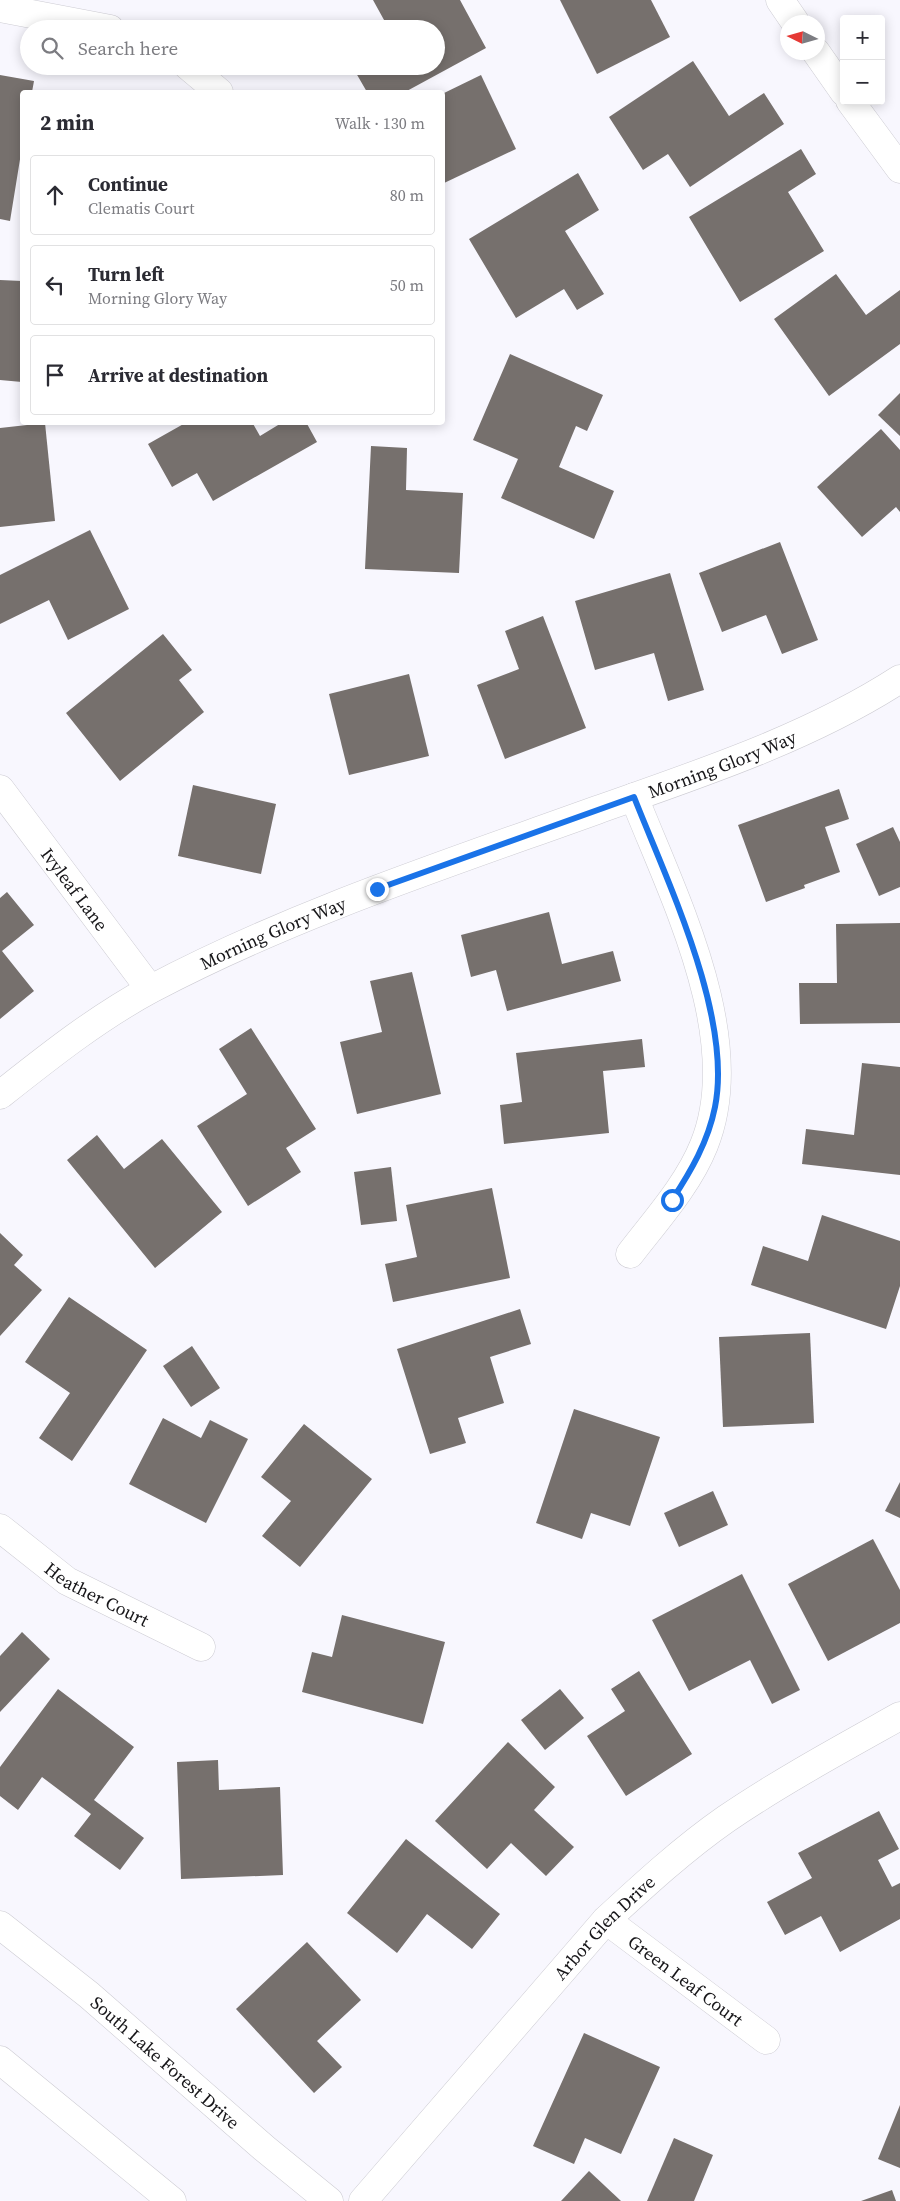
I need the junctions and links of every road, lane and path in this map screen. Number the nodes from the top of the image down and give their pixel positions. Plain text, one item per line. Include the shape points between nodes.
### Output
1 (780, 0) edge
2 (0, 8) edge
3 (790, 15) edge
4 (63, 20) edge
5 (822, 60) edge
6 (199, 75) edge
7 (840, 86) edge
8 (217, 90) edge
9 (853, 105) edge
10 (900, 169) edge
11 (900, 679) edge
12 (0, 789) edge
13 (634, 797) junction
14 (150, 989) junction
15 (0, 1095) edge
16 (630, 1254) dead end
17 (0, 1528) edge
18 (201, 1648) dead end
19 (900, 1716) edge
20 (606, 1920) junction
21 (0, 1925) edge
22 (766, 2040) dead end
23 (0, 2060) edge
24 (172, 2201) edge
25 (329, 2201) edge
26 (363, 2201) edge

1 - 3 street
2 - 4 street
5 - 7 street
6 - 8 street
9 - 10 street
11 - 13 street, Morning Glory Way via 863,703 779,742
12 - 14 street, Ivyleaf Lane
13 - 14 street, Morning Glory Way via 313,914
13 - 16 street via 686,930 710,1005 718,1058 716,1106 704,1145 676,1193
14 - 15 street, Morning Glory Way via 64,1044
17 - 18 street, Heather Court via 67,1581
19 - 20 street, Arbor Glen Drive via 794,1774 724,1820
20 - 22 street, Green Leaf Court
20 - 26 street, Arbor Glen Drive
21 - 25 street, South Lake Forest Drive via 89,1995
23 - 24 street

